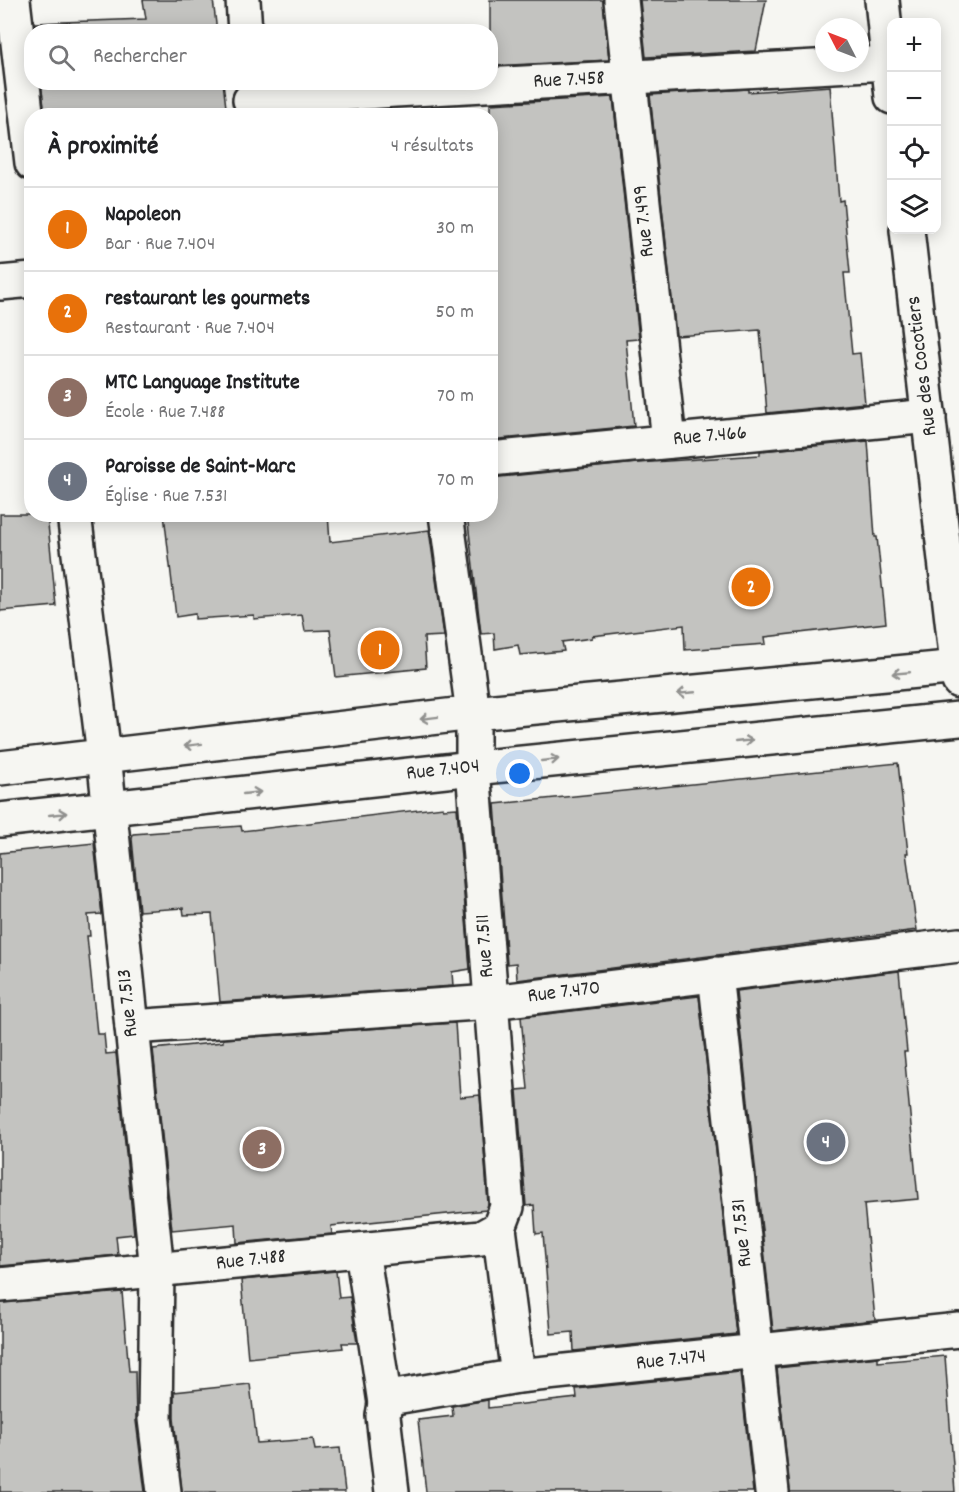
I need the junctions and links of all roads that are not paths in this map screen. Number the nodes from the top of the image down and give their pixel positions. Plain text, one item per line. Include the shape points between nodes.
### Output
1 (13, 0) edge
2 (243, 0) edge
3 (621, 0) edge
4 (882, 0) edge
5 (244, 24) edge
6 (887, 52) edge
7 (887, 63) edge
8 (629, 77) junction
9 (250, 99) edge
10 (396, 103) edge
11 (26, 108) edge
12 (907, 234) edge
13 (24, 281) edge
14 (0, 283) edge
15 (929, 416) junction
16 (669, 441) junction
17 (498, 458) edge
18 (75, 522) edge
19 (447, 522) edge
20 (959, 672) edge
21 (473, 713) junction
22 (959, 719) edge
23 (104, 755) junction
24 (0, 768) edge
25 (473, 768) junction
26 (108, 809) junction
27 (0, 820) edge
28 (959, 945) edge
29 (715, 974) junction
30 (491, 1002) junction
31 (132, 1028) junction
32 (499, 1228) junction
33 (362, 1250) junction
34 (157, 1270) junction
35 (0, 1285) edge
36 (959, 1330) edge
37 (756, 1352) junction
38 (518, 1376) junction
39 (385, 1403) junction
40 (164, 1492) edge
41 (393, 1492) edge
42 (772, 1492) edge

1 - 11 street
2 - 5 street
3 - 8 street, Rue 7.499
4 - 6 street
7 - 8 street, Rue 7.458
8 - 10 street, Rue 7.458
8 - 16 street, Rue 7.499
9 - 10 street, Rue 7.458
12 - 15 street, Rue des Cocotiers
13 - 14 street
15 - 16 street, Rue 7.466
15 - 20 street, Rue des Cocotiers
16 - 17 street, Rue 7.466
18 - 23 street, Rue 7.513
19 - 21 street, Rue 7.511
20 -> 21 street
21 -> 23 street
21 - 25 street, Rue 7.511
25 -> 22 street, Rue 7.404
23 - 24 street
23 - 26 street, Rue 7.513
26 -> 25 street, Rue 7.404
25 - 30 street, Rue 7.511
27 -> 26 street, Rue 7.404
26 - 31 street, Rue 7.513
28 - 29 street, Rue 7.470
29 - 30 street, Rue 7.470
29 - 37 street, Rue 7.531
30 - 31 street, Rue 7.470
30 - 32 street, Rue 7.511 via 507,1207
31 - 34 street, Rue 7.513
32 - 33 street, Rue 7.488 via 481,1238
32 - 38 street, Rue 7.511
33 - 34 street, Rue 7.488
33 - 39 street
34 - 35 street, Rue 7.488
34 - 40 street, Rue 7.513 via 155,1419
36 - 37 street, Rue 7.474
37 - 38 street, Rue 7.474
37 - 42 street, Rue 7.531
38 - 39 street, Rue 7.474 via 395,1397
39 - 41 street via 383,1416

